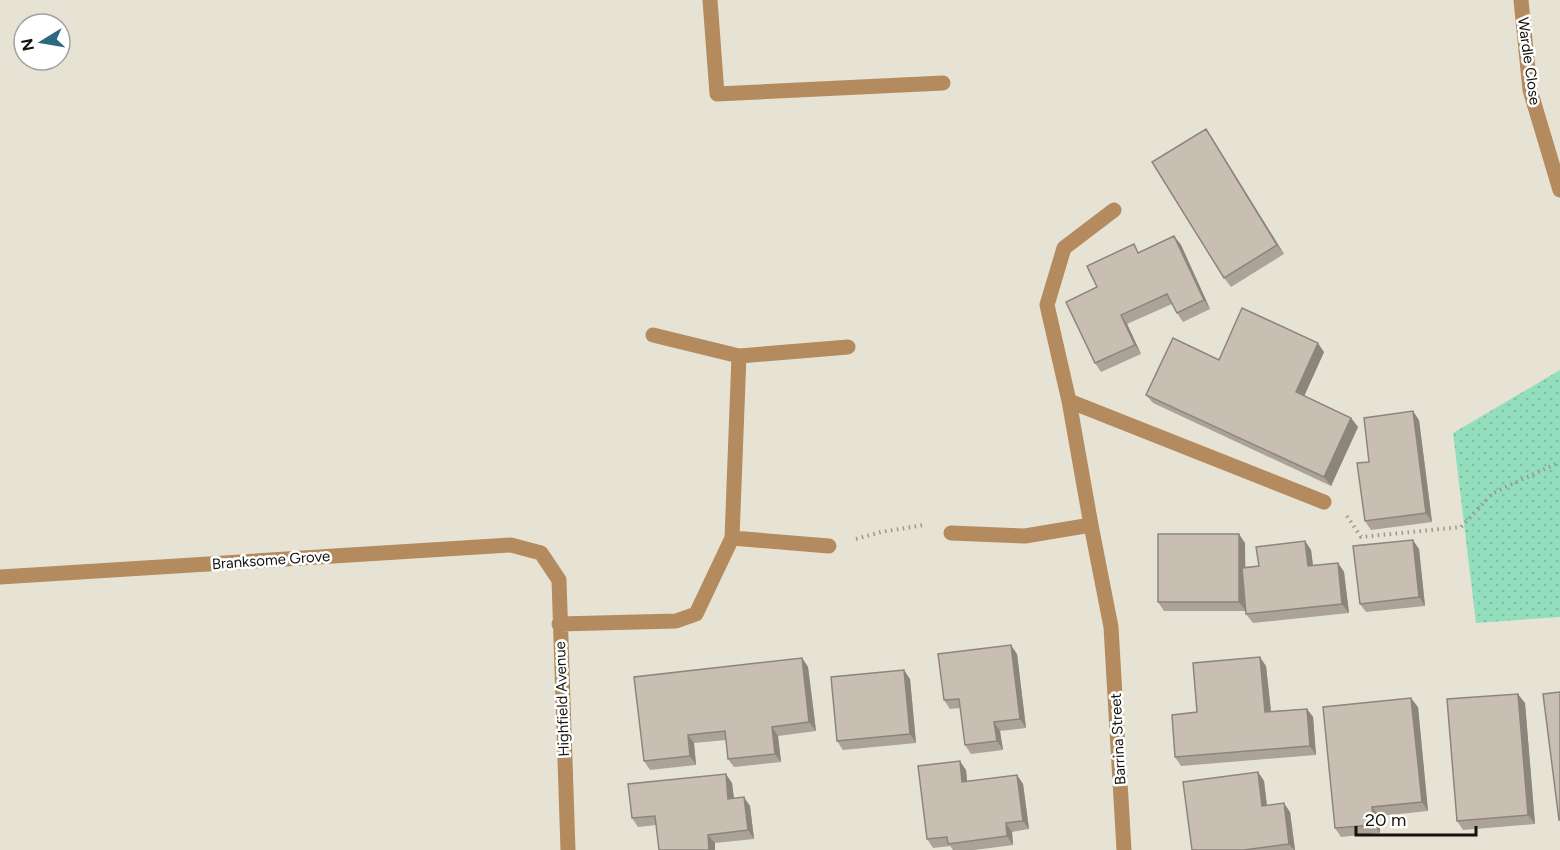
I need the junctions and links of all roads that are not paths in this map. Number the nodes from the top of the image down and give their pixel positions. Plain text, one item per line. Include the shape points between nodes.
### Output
1 (710, 0) edge
2 (1521, 0) edge
3 (943, 84) dead end
4 (1560, 190) edge
5 (1114, 210) dead end
6 (653, 335) dead end
7 (848, 347) dead end
8 (739, 356) junction
9 (1069, 401) junction
10 (1324, 502) road end
11 (1091, 525) junction
12 (951, 532) road end
13 (732, 538) junction
14 (829, 546) road end
15 (541, 553) joint
16 (0, 577) edge
17 (559, 624) junction
18 (568, 850) edge
19 (1124, 850) edge

1 - 3 street via 717,94
2 - 4 street, Wardle Close via 1530,90
5 - 9 street, Barrina Street via 1064,248 1047,305
6 - 8 street
7 - 8 street
8 - 13 street
9 - 10 street
9 - 11 street, Barrina Street
11 - 12 street via 1025,536
11 - 19 street, Barrina Street via 1111,627
13 - 14 street
13 - 17 street via 696,614 676,621
15 - 16 street, Branksome Grove via 511,545
15 - 17 street, Highfield Avenue via 559,580
17 - 18 street, Highfield Avenue

